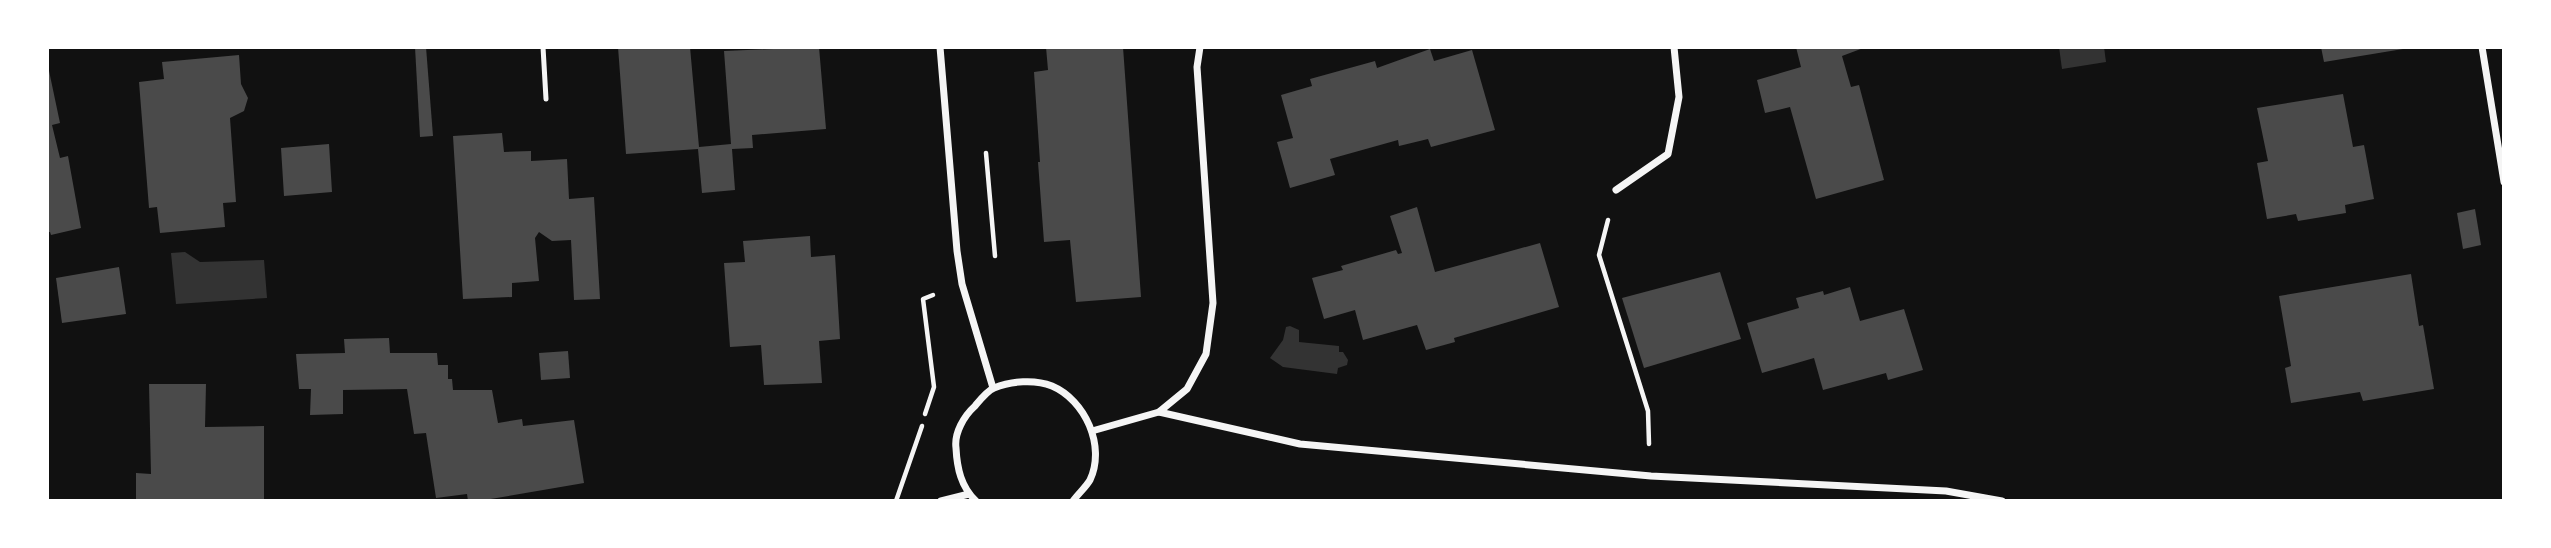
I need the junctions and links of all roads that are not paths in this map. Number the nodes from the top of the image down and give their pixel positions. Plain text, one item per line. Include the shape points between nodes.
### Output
1 (543, 47) edge
2 (940, 47) edge
3 (1200, 47) edge
4 (1674, 47) edge
5 (2482, 47) edge
6 (546, 99) dead end
7 (2504, 182) edge
8 (1616, 190) road end
9 (993, 388) junction
10 (1159, 412) junction
11 (1092, 431) junction
12 (969, 494) junction
13 (941, 501) edge
14 (976, 501) edge
15 (1073, 501) edge
16 (2002, 501) edge

1 - 6 lane
2 - 9 street via 961,284
3 - 10 street via 1196,67 1213,303 1206,354 1187,389
4 - 8 street via 1679,97 1668,154
5 - 7 street
9 - 11 street via 1023,381 1051,386 1075,402
9 - 12 street via 965,415 955,443 958,471
10 - 11 street
10 - 16 street via 1300,444 1651,476 1946,491
11 - 15 street via 1096,456 1090,480
12 - 13 street
12 - 14 street

